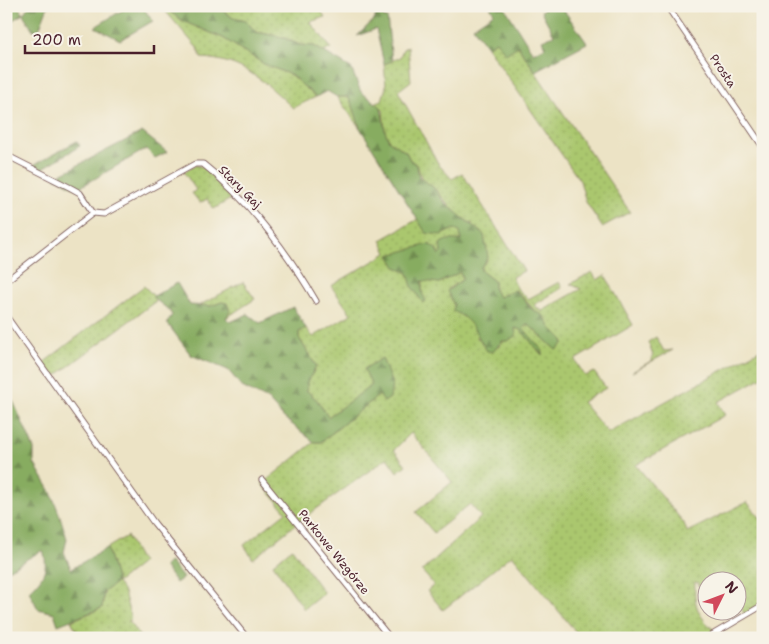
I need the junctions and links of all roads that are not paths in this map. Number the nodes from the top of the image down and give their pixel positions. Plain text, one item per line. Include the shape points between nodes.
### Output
1 (668, 6) edge
2 (763, 147) edge
3 (6, 156) edge
4 (93, 213) junction
5 (6, 281) edge
6 (316, 302) dead end
7 (6, 316) edge
8 (262, 480) dead end
9 (763, 605) edge
10 (247, 638) edge
11 (390, 638) edge
12 (708, 638) edge

1 - 2 street, Prosta
3 - 4 street via 80,193
4 - 5 street
4 - 6 street, Stary Gaj via 104,214 195,164 202,164 270,232
7 - 10 street via 154,523
8 - 11 street, Parkowe Wzgórze
9 - 12 street

